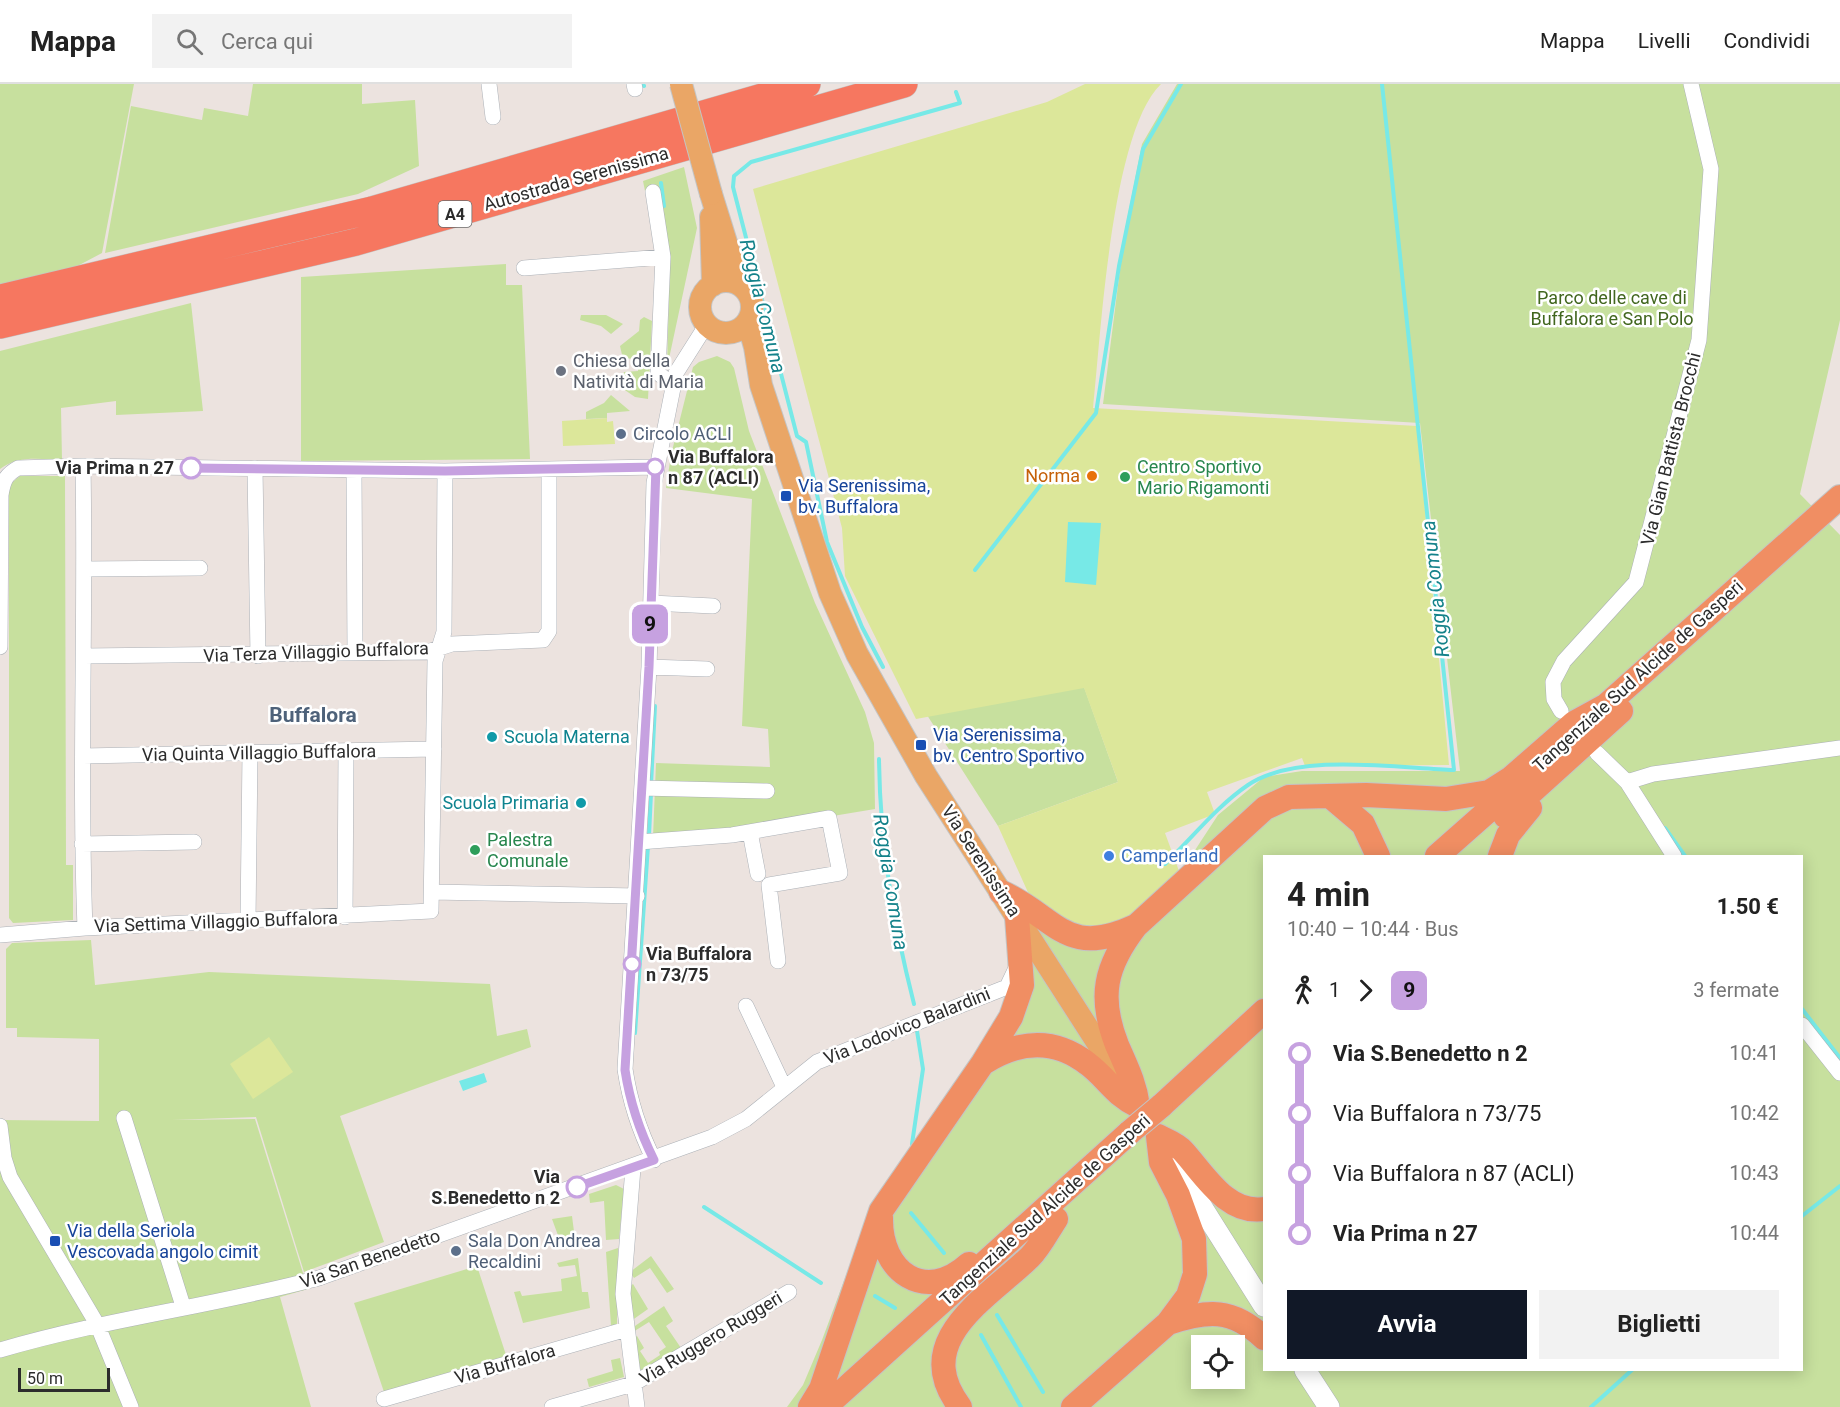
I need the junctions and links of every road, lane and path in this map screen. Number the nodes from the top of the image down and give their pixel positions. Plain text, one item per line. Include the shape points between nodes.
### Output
1 (489, 84) edge
2 (681, 84) edge
3 (807, 84) edge
4 (904, 84) edge
5 (1691, 84) edge
6 (494, 117) dead end
7 (653, 192) dead end
8 (711, 194) junction
9 (663, 256) junction
10 (524, 268) dead end
11 (739, 284) junction
12 (713, 285) junction
13 (0, 298) edge
14 (707, 324) junction
15 (0, 326) edge
16 (738, 327) junction
17 (673, 385) junction
18 (83, 466) junction
19 (656, 467) junction
20 (255, 468) junction
21 (354, 470) junction
22 (445, 471) junction
23 (549, 471) junction
24 (1, 495) edge
25 (1840, 497) edge
26 (1840, 516) edge
27 (200, 568) dead end
28 (85, 569) junction
29 (651, 603) junction
30 (713, 606) dead end
31 (0, 647) edge
32 (440, 648) junction
33 (355, 652) junction
34 (84, 656) junction
35 (258, 656) junction
36 (649, 667) junction
37 (707, 669) dead end
38 (1561, 711) dead end
39 (1605, 716) junction
40 (1840, 748) edge
41 (434, 750) junction
42 (346, 751) junction
43 (249, 753) junction
44 (1598, 753) dead end
45 (84, 756) junction
46 (1627, 782) junction
47 (642, 788) junction
48 (766, 791) dead end
49 (1330, 796) junction
50 (750, 832) junction
51 (194, 842) dead end
52 (646, 842) junction
53 (82, 844) junction
54 (1377, 855) edge
55 (1438, 855) edge
56 (1461, 855) edge
57 (1500, 855) edge
58 (1673, 855) edge
59 (758, 874) dead end
60 (432, 892) junction
61 (1001, 892) junction
62 (637, 896) junction
63 (345, 917) junction
64 (1017, 917) junction
65 (248, 921) junction
66 (1136, 926) junction
67 (85, 928) junction
68 (0, 935) edge
69 (1020, 959) junction
70 (778, 961) dead end
71 (746, 1006) dead end
72 (1803, 1026) edge
73 (1263, 1028) edge
74 (983, 1063) junction
75 (1840, 1073) edge
76 (784, 1087) junction
77 (124, 1118) dead end
78 (1149, 1124) junction
79 (0, 1126) edge
80 (654, 1160) junction
81 (1093, 1165) junction
82 (633, 1168) junction
83 (1263, 1209) edge
84 (881, 1211) junction
85 (1056, 1219) junction
86 (789, 1292) dead end
87 (1263, 1304) edge
88 (183, 1306) junction
89 (1168, 1323) junction
90 (97, 1324) junction
91 (627, 1329) junction
92 (1263, 1337) edge
93 (0, 1350) edge
94 (1306, 1371) edge
95 (633, 1383) junction
96 (384, 1399) dead end
97 (131, 1407) edge
98 (552, 1407) edge
99 (637, 1407) edge
100 (810, 1407) edge
101 (825, 1407) edge
102 (847, 1407) edge
103 (960, 1407) edge
104 (1073, 1407) edge
105 (1329, 1407) edge

1 - 6 street
2 - 8 main road, Via Serenissima, bridge
3 - 13 highway, Autostrada Serenissima / A4 via 372,210
4 - 15 highway, Autostrada Serenissima / A4 via 356,242
5 - 38 street, Via Gian Battista Brocchi via 1711,169 1699,340 1636,582 1564,661 1553,682 1554,699
7 - 9 street
8 - 11 main road, Via Serenissima
8 - 12 main road, Via Serenissima
9 - 10 street
9 - 17 street via 658,373
11 - 12 main road
11 - 16 main road, Via Serenissima via 752,301
12 - 14 main road, Via Serenissima via 700,308
14 - 16 main road via 714,330
14 - 17 street via 676,373
16 - 61 main road, Via Serenissima via 830,593 857,654 926,776
17 - 19 street
18 - 20 street
18 - 24 street via 18,468 3,482
18 - 28 street
19 - 23 street
19 - 29 street
20 - 21 street
20 - 35 street
21 - 22 street
21 - 33 street
22 - 23 street
22 - 32 street via 444,632
23 - 32 street, Via Terza Villaggio Buffalora via 546,638
24 - 31 street
25 - 39 highway, Tangenziale Sud Alcide de Gasperi
26 - 39 highway, Tangenziale Sud Alcide de Gasperi
27 - 28 street
28 - 34 street
29 - 30 street
29 - 36 street
32 - 33 street, Via Terza Villaggio Buffalora via 427,652
32 - 41 street via 435,661
33 - 35 street, Via Terza Villaggio Buffalora
34 - 35 street, Via Terza Villaggio Buffalora
34 - 45 street
36 - 37 street
36 - 47 street
39 - 49 highway via 1574,723 1489,792 1446,799
39 - 55 highway, Tangenziale Sud Alcide de Gasperi
39 - 56 highway, Tangenziale Sud Alcide de Gasperi
39 - 57 highway via 1586,758 1517,821
40 - 46 street via 1653,774
41 - 42 street, Via Quinta Villaggio Buffalora
41 - 60 street
42 - 43 street, Via Quinta Villaggio Buffalora
42 - 63 street
43 - 45 street, Via Quinta Villaggio Buffalora
43 - 65 street
44 - 46 street
45 - 53 street
46 - 58 street
47 - 48 street
47 - 52 street
49 - 54 highway via 1363,824
49 - 66 highway via 1288,798 1264,808
50 - 52 street
50 - 59 street
50 - 70 street via 829,818 840,873 769,885
51 - 53 street
52 - 62 street
53 - 67 street
60 - 62 street
60 - 63 street, Via Settima Villaggio Buffalora via 431,911
61 - 64 main road, Via Serenissima
61 - 66 highway via 1074,937 1112,937
62 - 80 street via 625,1070 639,1129
63 - 65 street, Via Settima Villaggio Buffalora
64 - 69 highway
64 - 78 main road, Via Serenissima
65 - 67 street, Via Settima Villaggio Buffalora
66 - 78 highway via 1111,965 1106,1002 1111,1029
67 - 68 street, Via Settima Villaggio Buffalora
69 - 74 highway via 1022,985 1011,1017
69 - 76 street, Via Lodovico Balardini via 1006,987 842,1050 817,1062
71 - 76 street
72 - 75 street
73 - 78 highway, Tangenziale Sud Alcide de Gasperi
74 - 78 highway via 1003,1050 1022,1045 1060,1047 1090,1065
74 - 84 highway
76 - 80 street, Via Lodovico Balardini via 746,1119
77 - 88 street
78 - 81 highway, Tangenziale Sud Alcide de Gasperi
78 - 83 highway via 1181,1148 1216,1190 1244,1207
78 - 85 highway, Tangenziale Sud Alcide de Gasperi
78 - 87 main road, Via Serenissima
78 - 89 highway via 1161,1162 1189,1220 1196,1252 1188,1296
79 - 90 street via 10,1178
80 - 82 street, Via San Benedetto
81 - 84 highway via 1052,1189 949,1279 913,1279 892,1262 880,1235
81 - 101 highway, Tangenziale Sud Alcide de Gasperi
82 - 88 street, Via San Benedetto via 320,1278
82 - 91 street via 624,1266
84 - 100 highway via 821,1389
85 - 102 highway, Tangenziale Sud Alcide de Gasperi
85 - 103 highway via 1032,1255 964,1316 951,1334 945,1347 944,1376
86 - 95 street, Via Ruggero Ruggeri
88 - 90 street, Via San Benedetto
89 - 92 highway via 1215,1313 1251,1325
89 - 104 highway
90 - 93 street, Via San Benedetto
90 - 97 street
91 - 95 street
91 - 96 street, Via Buffalora
94 - 105 main road
95 - 98 street
95 - 99 street

